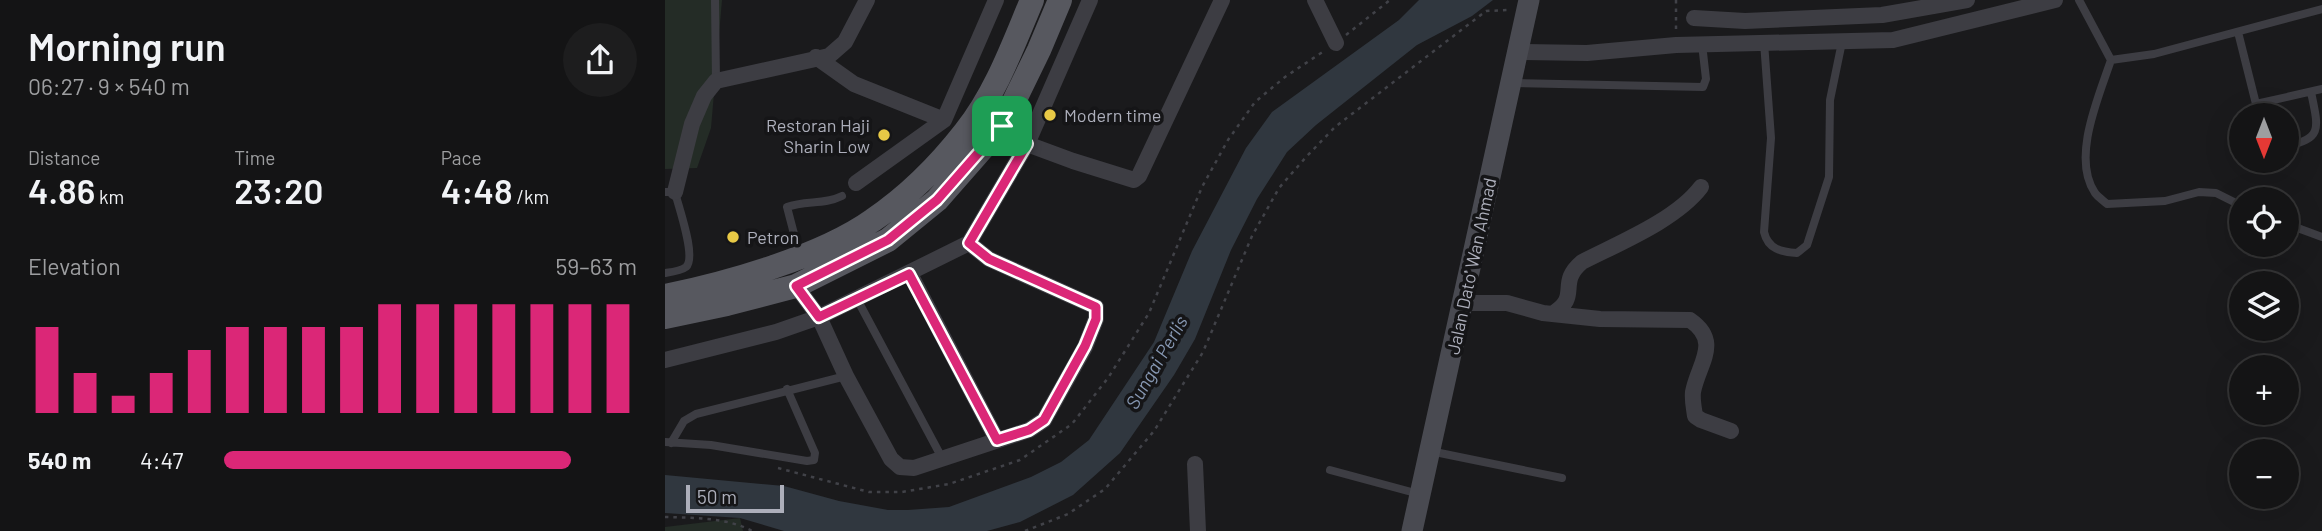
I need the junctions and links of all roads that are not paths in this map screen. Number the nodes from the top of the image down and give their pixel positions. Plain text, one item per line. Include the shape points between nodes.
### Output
1 (715, 0) edge
2 (867, 0) edge
3 (996, 0) edge
4 (1032, 0) edge
5 (1060, 0) edge
6 (1090, 0) edge
7 (1222, 0) edge
8 (1315, 0) edge
9 (1967, 0) edge
10 (2055, 0) edge
11 (2079, 0) edge
12 (1528, 6) edge
13 (2322, 9) edge
14 (1694, 18) dead end
15 (2238, 32) junction
16 (1842, 41) junction
17 (1764, 42) junction
18 (1336, 43) road end
19 (1702, 44) junction
20 (1517, 52) junction
21 (816, 57) junction
22 (2111, 60) junction
23 (716, 81) junction
24 (1510, 83) junction
25 (2322, 89) edge
26 (2311, 92) junction
27 (2256, 103) edge
28 (2261, 103) edge
29 (981, 107) junction
30 (944, 120) junction
31 (1002, 126) junction
32 (1027, 144) junction
33 (2299, 144) edge
34 (856, 183) dead end
35 (1701, 187) dead end
36 (670, 192) edge
37 (842, 196) dead end
38 (2229, 200) edge
39 (2299, 228) edge
40 (2322, 237) edge
41 (969, 243) junction
42 (800, 256) junction
43 (665, 273) edge
44 (909, 274) junction
45 (796, 286) junction
46 (665, 296) edge
47 (857, 299) junction
48 (1464, 303) junction
49 (1552, 314) junction
50 (665, 317) edge
51 (819, 317) junction
52 (665, 360) edge
53 (846, 376) junction
54 (787, 389) junction
55 (1731, 431) dead end
56 (997, 440) junction
57 (668, 442) edge
58 (1430, 451) junction
59 (942, 458) junction
60 (1195, 464) dead end
61 (1330, 470) dead end
62 (1562, 478) dead end
63 (1419, 494) junction
64 (1198, 531) edge
65 (1412, 531) edge

1 - 23 lane
2 - 21 street via 845,42 829,56
3 - 30 street
4 - 29 main road
5 - 31 main road
6 - 32 street
7 - 32 street via 1139,176 1130,179
8 - 18 street
9 - 14 street via 1882,15 1745,21
10 - 16 street via 1904,38
11 - 22 lane
12 - 20 main road, Jalan Dato' Wan Ahmad
13 - 15 lane
15 - 22 lane
15 - 27 lane
16 - 17 street
16 - 17 lane via 1830,100 1829,177 1807,245 1797,253 1773,248 1764,232 1771,138
17 - 19 street
19 - 20 street via 1587,53
19 - 24 lane via 1703,88
20 - 24 main road, Jalan Dato' Wan Ahmad
21 - 23 street
21 - 30 street via 854,84
22 - 38 lane via 2088,130 2085,164 2095,192 2107,204 2165,201 2199,192
23 - 36 street via 692,124
24 - 48 main road, Jalan Dato' Wan Ahmad
25 - 26 lane
26 - 28 lane
26 - 33 lane via 2319,131 2316,138
29 - 31 street
29 - 42 main road via 966,132 919,182 873,220
30 - 34 street
31 - 32 street
31 - 45 main road via 937,200 888,240
32 - 41 street
35 - 49 street via 1692,199 1661,220 1572,270 1568,299
36 - 43 lane via 690,249 684,269
37 - 42 lane via 831,202 787,207
39 - 40 lane
41 - 44 street
41 - 56 street via 989,259 1096,307 1085,346 1044,420
42 - 46 main road
44 - 47 street
44 - 56 street
45 - 50 main road
45 - 51 street
47 - 51 street
47 - 59 lane
48 - 49 street via 1507,303
48 - 58 main road, Jalan Dato' Wan Ahmad
49 - 55 street via 1690,320 1702,328 1707,342 1694,391 1695,416
51 - 52 street
51 - 53 street
53 - 54 lane
53 - 59 street via 891,459 900,467 914,468
54 - 57 lane via 696,414 684,421
54 - 57 lane via 814,460
56 - 59 street
58 - 62 lane
58 - 63 main road, Jalan Dato' Wan Ahmad
60 - 64 street
61 - 63 lane
63 - 65 main road, Jalan Dato' Wan Ahmad

